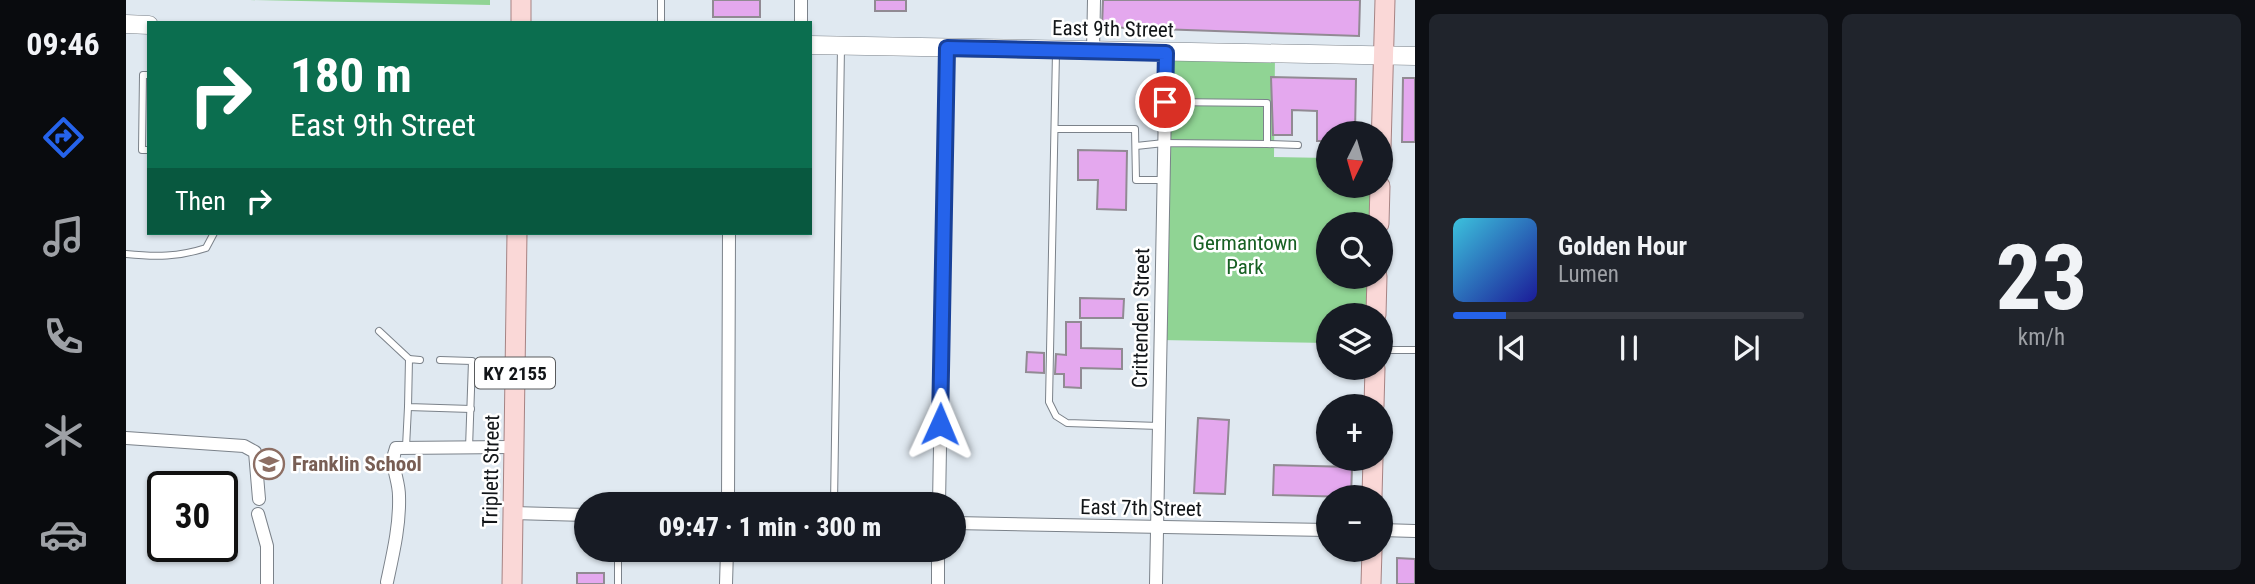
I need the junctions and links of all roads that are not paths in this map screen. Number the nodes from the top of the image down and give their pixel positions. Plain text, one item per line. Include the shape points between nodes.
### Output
1 (521, 0) edge
2 (661, 0) edge
3 (801, 0) edge
4 (1094, 0) edge
5 (1385, 0) edge
6 (521, 21) edge
7 (661, 21) edge
8 (801, 21) edge
9 (126, 24) edge
10 (147, 25) edge
11 (812, 45) edge
12 (841, 46) junction
13 (947, 48) junction
14 (1056, 50) junction
15 (1093, 51) junction
16 (1166, 53) junction
17 (1384, 56) junction
18 (1415, 56) edge
19 (147, 75) edge
20 (1165, 102) junction
21 (1382, 121) edge
22 (1055, 129) junction
23 (1164, 143) junction
24 (1267, 144) junction
25 (1298, 145) dead end
26 (1136, 146) junction
27 (147, 150) edge
28 (1163, 180) junction
29 (213, 235) edge
30 (517, 235) edge
31 (730, 235) edge
32 (126, 254) edge
33 (379, 331) dead end
34 (1393, 350) edge
35 (1415, 351) edge
36 (409, 359) junction
37 (420, 360) dead end
38 (440, 360) dead end
39 (408, 407) junction
40 (471, 409) junction
41 (1158, 426) junction
42 (126, 438) edge
43 (514, 447) junction
44 (406, 448) junction
45 (470, 448) junction
46 (728, 492) edge
47 (834, 492) edge
48 (939, 492) edge
49 (259, 499) dead end
50 (513, 513) junction
51 (258, 514) dead end
52 (574, 515) edge
53 (966, 523) edge
54 (1157, 528) junction
55 (1316, 530) edge
56 (1393, 530) edge
57 (1415, 531) edge
58 (618, 562) edge
59 (727, 562) edge
60 (938, 562) edge
61 (1372, 562) edge
62 (387, 582) dead end
63 (267, 584) edge
64 (512, 584) edge
65 (618, 584) edge
66 (726, 584) edge
67 (938, 584) edge
68 (1156, 584) edge
69 (1371, 584) edge

1 - 6 main road
2 - 7 lane
3 - 8 street
4 - 15 street
5 - 17 main road
9 - 10 street
11 - 12 street, East 9th Street
12 - 13 street, East 9th Street
12 - 47 lane
13 - 14 street, East 9th Street
13 - 48 street
14 - 15 street, East 9th Street
14 - 22 lane
15 - 16 street, East 9th Street
16 - 17 street, East 9th Street
16 - 20 street, Crittenden Street
17 - 18 street, East 9th Street
17 - 21 main road
19 - 27 lane via 143,75 142,150
20 - 23 street, Crittenden Street
20 - 24 lane via 1267,103
22 - 26 lane via 1135,130
22 - 41 lane via 1049,402 1056,416 1067,423
23 - 24 lane
23 - 26 lane
23 - 28 street, Crittenden Street
24 - 25 lane
26 - 28 lane via 1136,180
28 - 41 street, Crittenden Street
29 - 32 lane via 206,248 181,256
30 - 43 main road, Triplett Street / KY 2155
31 - 46 street
33 - 36 lane
34 - 35 lane
36 - 37 lane
36 - 39 lane
38 - 40 lane via 472,361
39 - 40 lane
39 - 44 lane
40 - 45 lane
41 - 54 street, Crittenden Street
42 - 49 street via 244,446 256,452
43 - 45 street
43 - 50 main road, Triplett Street / KY 2155
44 - 45 street
44 - 62 street via 396,448 393,455 400,494
50 - 52 street
50 - 64 main road, Triplett Street / KY 2155
51 - 63 street via 267,546
53 - 54 street, East 7th Street
54 - 55 street, East 7th Street
54 - 68 street, Crittenden Street
56 - 57 street
58 - 65 lane
59 - 66 street
60 - 67 street
61 - 69 main road

